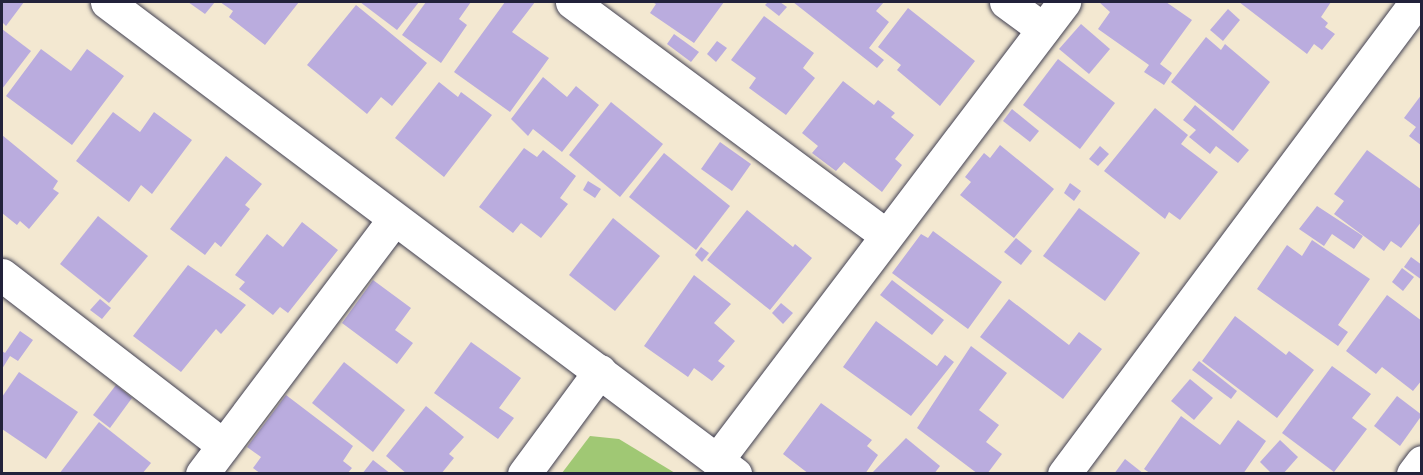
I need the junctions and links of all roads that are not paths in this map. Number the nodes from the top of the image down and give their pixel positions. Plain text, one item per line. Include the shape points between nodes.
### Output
1 (107, 2) edge
2 (572, 2) edge
3 (1006, 2) edge
4 (1064, 2) edge
5 (1416, 2) edge
6 (1043, 29) junction
7 (394, 219) junction
8 (886, 236) junction
9 (2, 275) edge
10 (600, 371) junction
11 (224, 445) junction
12 (1422, 462) edge
13 (726, 467) edge
14 (202, 474) edge
15 (524, 474) edge
16 (1064, 474) edge
17 (1413, 474) edge

1 - 7 street
2 - 8 street
3 - 6 street
4 - 6 street
5 - 16 street
6 - 8 street
7 - 10 street
7 - 11 street
8 - 13 street
9 - 11 street
10 - 13 street
10 - 15 street
11 - 14 street
12 - 17 street

